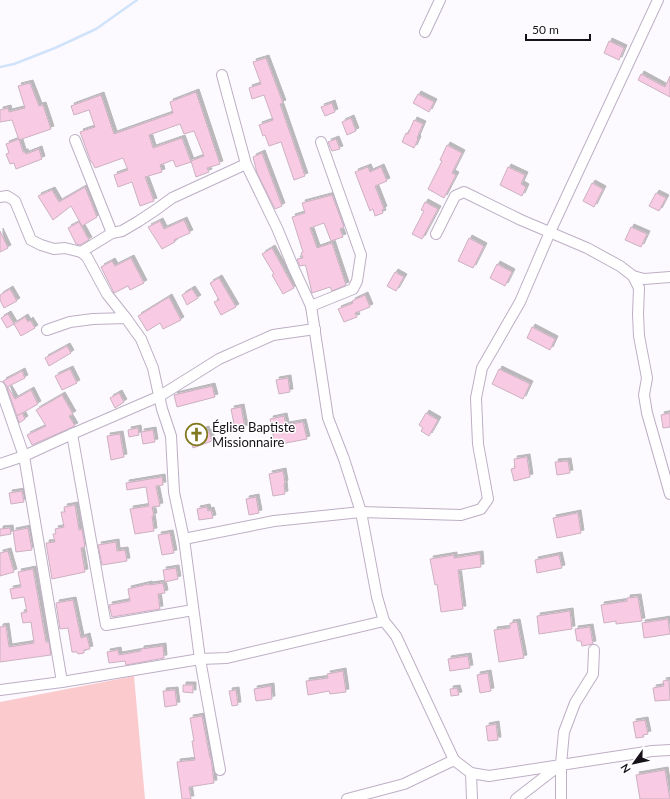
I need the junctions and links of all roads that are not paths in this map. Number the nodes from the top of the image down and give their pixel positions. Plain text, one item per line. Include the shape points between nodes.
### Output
1 (440, 0) edge
2 (658, 0) edge
3 (425, 32) dead end
4 (222, 75) dead end
5 (75, 140) dead end
6 (321, 142) dead end
7 (246, 164) junction
8 (0, 197) edge
9 (550, 232) junction
10 (112, 233) junction
11 (436, 234) dead end
12 (81, 252) junction
13 (633, 276) junction
14 (670, 276) edge
15 (311, 306) junction
16 (126, 318) junction
17 (47, 330) dead end
18 (315, 330) junction
19 (0, 387) edge
20 (160, 396) junction
21 (72, 434) junction
22 (24, 456) junction
23 (0, 464) edge
24 (670, 491) edge
25 (361, 512) junction
26 (184, 539) junction
27 (193, 610) junction
28 (384, 621) junction
29 (594, 650) dead end
30 (200, 659) junction
31 (62, 682) junction
32 (0, 690) edge
33 (670, 750) edge
34 (454, 760) junction
35 (561, 764) junction
36 (220, 770) dead end
37 (471, 773) junction
38 (348, 799) edge
39 (472, 799) edge
40 (516, 799) edge
41 (561, 799) edge

1 - 3 street
2 - 9 street
4 - 7 street
5 - 10 street
6 - 15 street via 361,255 354,289
7 - 10 street via 172,198 122,231
7 - 15 street via 278,228
8 - 12 street via 7,196 16,201 31,240 54,249 66,248
9 - 11 street via 464,192 455,196
9 - 13 street via 604,257
9 - 25 street via 520,302 482,368 476,398 478,444 488,499 480,510 461,515
10 - 12 street
12 - 16 street via 87,257 107,294
13 - 14 street via 644,279
13 - 24 street via 639,288 639,336 647,378 644,395 647,413
15 - 18 street
16 - 17 street via 70,322
16 - 20 street via 148,354
18 - 20 street via 273,335 219,359
18 - 25 street via 328,418
19 - 22 street
20 - 21 street
20 - 26 street via 171,436 174,492
21 - 22 street
21 - 27 street via 106,625
22 - 23 street
22 - 31 street
25 - 26 street via 274,521
25 - 28 street
26 - 27 street
27 - 30 street
28 - 30 street via 227,658
28 - 34 street via 396,636
29 - 35 street via 593,674 575,703 564,732
30 - 31 street
30 - 36 street
31 - 32 street
33 - 35 street
34 - 37 street
34 - 38 street via 404,784
35 - 37 street via 489,776
35 - 40 street
35 - 41 street
37 - 39 street

